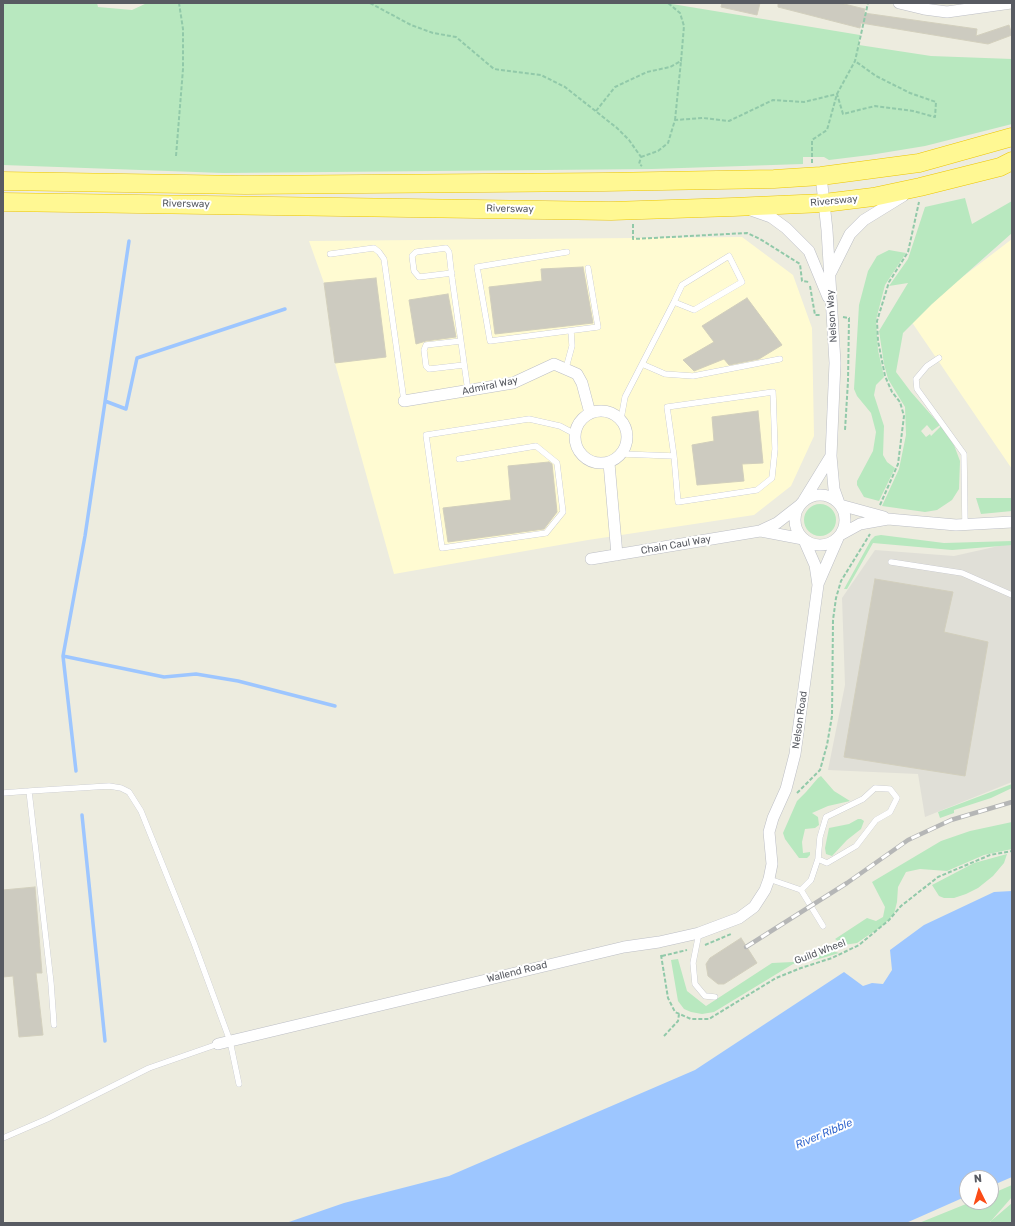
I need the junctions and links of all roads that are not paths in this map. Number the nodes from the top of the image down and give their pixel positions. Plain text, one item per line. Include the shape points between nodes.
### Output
1 (899, 3) edge
2 (1011, 3) edge
3 (1012, 138) edge
4 (1012, 162) edge
5 (817, 172) junction
6 (3, 181) edge
7 (604, 182) junction
8 (920, 187) junction
9 (824, 199) junction
10 (3, 202) edge
11 (733, 207) junction
12 (567, 252) dead end
13 (330, 254) dead end
14 (588, 268) dead end
15 (452, 273) junction
16 (830, 274) junction
17 (674, 302) junction
18 (831, 305) junction
19 (571, 331) junction
20 (461, 341) junction
21 (939, 358) dead end
22 (780, 359) dead end
23 (642, 364) junction
24 (464, 365) junction
25 (566, 368) junction
26 (468, 392) junction
27 (404, 400) joint
28 (590, 413) junction
29 (621, 419) junction
30 (574, 434) junction
31 (622, 454) junction
32 (674, 456) junction
33 (831, 456) junction
34 (460, 459) dead end
35 (609, 462) junction
36 (801, 504) junction
37 (839, 504) junction
38 (888, 519) junction
39 (1012, 522) edge
40 (965, 525) junction
41 (760, 531) junction
42 (839, 537) junction
43 (804, 540) junction
44 (617, 555) junction
45 (591, 559) dead end
46 (891, 562) dead end
47 (818, 585) junction
48 (1012, 596) edge
49 (29, 792) junction
50 (3, 793) edge
51 (770, 851) joint
52 (818, 859) junction
53 (769, 880) junction
54 (801, 890) junction
55 (823, 926) dead end
56 (699, 933) junction
57 (715, 998) dead end
58 (54, 1025) dead end
59 (230, 1041) junction
60 (218, 1044) joint
61 (239, 1084) dead end
62 (3, 1138) edge

1 - 2 street via 947,12
3 - 5 highway, Riversway via 919,162
4 - 8 highway, Riversway
5 - 7 highway, Riversway
5 - 9 street, Nelson Way
6 - 7 highway, Riversway via 245,185
7 - 9 highway via 631,192 813,189
8 - 9 highway, Riversway via 873,197
8 - 16 street via 864,220 850,234
9 - 11 highway, Riversway
9 - 16 street, Nelson Way
10 - 11 highway, Riversway via 611,211
11 - 18 street via 771,217 795,236 812,258
12 - 19 lane via 477,266 490,341
13 - 27 lane via 374,248 384,259
14 - 19 lane via 598,327
15 - 15 lane via 446,248 416,252 412,256 414,272 419,277
15 - 20 lane
16 - 18 street, Nelson Way
17 - 17 lane via 694,310 742,282 729,256 682,285
17 - 23 lane
18 - 33 street, Nelson Way via 835,363
19 - 25 lane via 572,346
20 - 24 lane
20 - 24 lane via 426,345 426,366 429,369
21 - 40 lane via 927,366 916,379 917,389 964,454
22 - 23 lane via 693,376 665,374
23 - 29 lane via 626,397
24 - 26 lane
25 - 26 street, Admiral Way via 554,364 513,383
25 - 28 street via 577,374
26 - 27 street, Admiral Way
28 - 29 street via 600,411 614,414
28 - 30 street via 579,422
29 - 31 street via 628,437
30 - 34 lane via 560,426 529,420 426,435 442,548 546,533 563,512 558,463 536,446
30 - 35 street via 578,451 584,458 602,464
31 - 32 lane
31 - 35 street
32 - 32 lane via 678,502 757,490 772,478 775,449 773,392 667,407
33 - 36 street, Nelson Way
33 - 37 street, Nelson Way
35 - 44 street
36 - 37 street via 817,495 825,496
36 - 41 street, Chain Caul Way via 777,523
36 - 43 street via 797,511 796,526
37 - 38 street
37 - 42 street via 845,520
38 - 40 street
38 - 42 street via 860,524
39 - 40 street
41 - 43 street, Chain Caul Way
41 - 44 street, Chain Caul Way
42 - 43 street via 825,545 811,544
42 - 47 street, Nelson Road
43 - 47 street, Nelson Road via 815,565
44 - 45 street, Chain Caul Way
46 - 48 lane via 962,573
47 - 51 street, Nelson Road via 795,754 786,789 772,818 769,832
49 - 50 lane
49 - 58 lane
49 - 59 lane via 109,786 129,792 135,800 194,943
51 - 53 street, Wallend Road via 772,864
52 - 52 lane via 820,837 826,817 863,799 875,788 890,789 897,798 890,812 876,820 856,846 828,863
52 - 54 lane via 811,880
53 - 54 lane
53 - 56 street, Wallend Road via 754,907 739,918
54 - 55 lane
56 - 57 lane via 693,963 694,984 704,996
56 - 59 street, Wallend Road via 624,947
59 - 60 street, Wallend Road
59 - 61 lane
60 - 62 lane via 150,1068 47,1120

